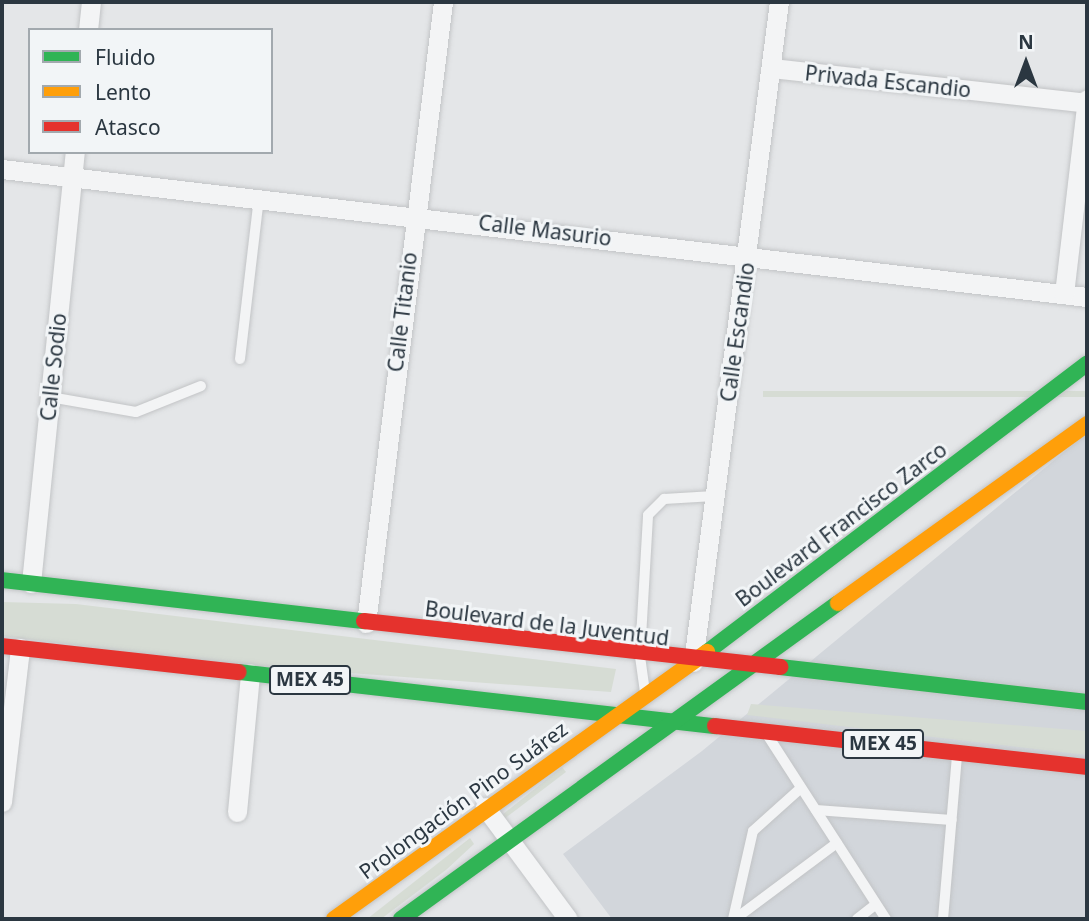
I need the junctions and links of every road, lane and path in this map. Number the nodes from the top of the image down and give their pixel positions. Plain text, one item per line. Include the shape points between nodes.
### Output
1 (91, 2) edge
2 (443, 2) edge
3 (779, 2) edge
4 (88, 28) edge
5 (772, 68) junction
6 (1087, 102) edge
7 (75, 154) edge
8 (2, 169) edge
9 (72, 177) junction
10 (259, 198) junction
11 (414, 214) junction
12 (747, 255) junction
13 (1064, 295) junction
14 (1087, 297) edge
15 (240, 359) dead end
16 (1087, 364) edge
17 (201, 386) dead end
18 (50, 397) junction
19 (1087, 425) edge
20 (714, 496) junction
21 (2, 580) edge
22 (31, 583) junction
23 (366, 623) junction
24 (11, 647) edge
25 (640, 655) junction
26 (694, 662) junction
27 (751, 668) junction
28 (250, 674) junction
29 (645, 696) junction
30 (1087, 702) edge
31 (618, 715) junction
32 (679, 719) junction
33 (764, 730) junction
34 (957, 752) junction
35 (1087, 767) edge
36 (801, 788) junction
37 (2, 802) edge
38 (485, 807) junction
39 (816, 810) junction
40 (237, 812) dead end
41 (952, 820) junction
42 (510, 839) junction
43 (837, 843) junction
44 (876, 904) junction
45 (334, 919) edge
46 (401, 919) edge
47 (568, 919) edge
48 (734, 919) edge
49 (857, 919) edge
50 (886, 919) edge
51 (943, 919) edge

1 - 4 street
2 - 11 street, Calle Titanio
3 - 5 street, Calle Escandio
5 - 6 street, Privada Escandio
5 - 12 street, Calle Escandio
6 - 13 street
7 - 9 street, Calle Sodio
8 - 9 street, Calle Masurio
9 - 10 street, Calle Masurio
9 - 18 street, Calle Sodio
10 - 11 street, Calle Masurio
10 - 15 lane
11 - 12 street, Calle Masurio
11 - 23 street, Calle Titanio
12 - 13 street, Calle Masurio
12 - 20 street, Calle Escandio
13 - 14 street, Calle Masurio
16 - 26 main road, Boulevard Francisco Zarco
17 - 18 lane via 176,393 150,411
18 - 22 street, Calle Sodio
19 - 27 main road
20 - 25 lane via 664,499 650,509
20 - 26 street, Calle Escandio
21 - 22 main road, Boulevard de la Juventud
22 - 23 main road, Boulevard de la Juventud
23 - 25 main road, Boulevard de la Juventud
24 - 28 main road, MEX 45
24 - 37 street
25 - 26 main road, Boulevard de la Juventud
25 - 29 lane
26 - 27 main road, Boulevard de la Juventud
26 - 29 main road, Boulevard Francisco Zarco
27 - 30 main road, Boulevard de la Juventud
27 - 32 main road
28 - 31 main road, MEX 45
28 - 40 street
29 - 31 main road, Boulevard Francisco Zarco
31 - 32 main road, MEX 45
31 - 38 main road, Prolongación Pino Suárez
32 - 33 main road, MEX 45
32 - 42 main road
33 - 34 main road, MEX 45
33 - 36 lane
34 - 35 main road, MEX 45
34 - 41 lane
36 - 39 lane
36 - 48 lane via 752,831
38 - 42 street
38 - 45 main road, Prolongación Pino Suárez
39 - 41 lane
39 - 43 lane
41 - 51 lane
42 - 46 main road
42 - 47 street
43 - 44 lane
43 - 48 lane
44 - 49 lane
44 - 50 lane

